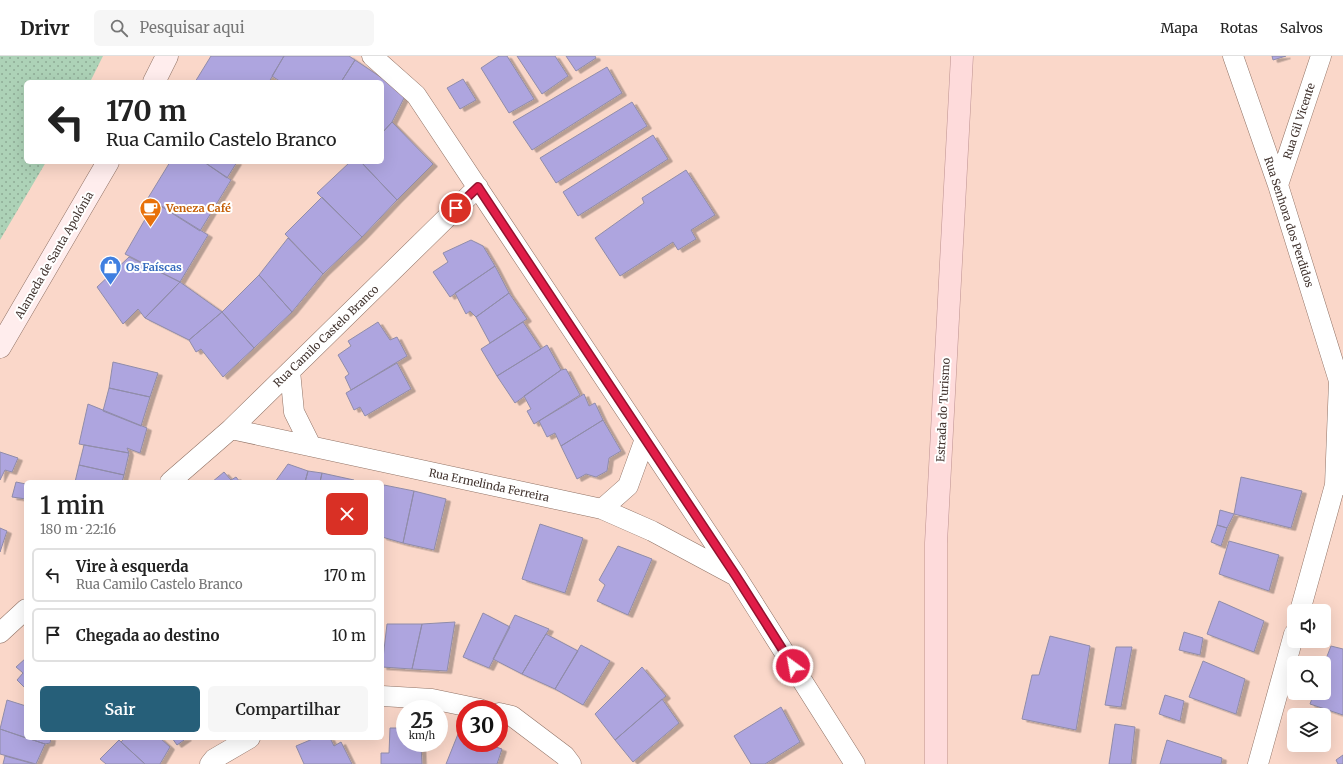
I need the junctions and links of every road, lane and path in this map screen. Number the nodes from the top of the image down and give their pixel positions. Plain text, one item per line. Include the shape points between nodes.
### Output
1 (167, 56) edge
2 (372, 56) edge
3 (962, 56) edge
4 (1233, 56) edge
5 (1320, 56) edge
6 (155, 80) edge
7 (107, 164) edge
8 (1278, 186) junction
9 (478, 187) junction
10 (0, 347) edge
11 (290, 371) junction
12 (1341, 384) edge
13 (231, 429) junction
14 (645, 439) junction
15 (311, 446) junction
16 (172, 480) edge
17 (1339, 485) edge
18 (602, 509) junction
19 (736, 576) junction
20 (1302, 604) edge
21 (24, 611) edge
22 (0, 633) edge
23 (1290, 648) edge
24 (384, 696) edge
25 (456, 704) edge
26 (508, 715) edge
27 (247, 740) edge
28 (210, 764) edge
29 (571, 764) edge
30 (855, 764) edge
31 (936, 764) edge
32 (1258, 764) edge

1 - 6 street
2 - 9 street via 416,95
3 - 31 main road, Estrada do Turismo via 936,543
4 - 8 street, Rua Senhora dos Perdidos
5 - 8 street, Rua Gil Vicente
7 - 10 street, Alameda de Santa Apolónia
8 - 12 street, Rua Senhora dos Perdidos
9 - 11 street, Rua Camilo Castelo Branco
9 - 14 street
11 - 13 street, Rua Camilo Castelo Branco
11 - 15 street via 294,412
12 - 17 street, Rua Senhora dos Perdidos
13 - 15 street, Rua Ermelinda Ferreira
13 - 16 street, Rua Camilo Castelo Branco
14 - 18 street via 628,486
14 - 19 street
15 - 18 street, Rua Ermelinda Ferreira
17 - 20 street, Rua Senhora dos Perdidos
18 - 19 street, Rua Ermelinda Ferreira via 652,531
19 - 30 street
21 - 22 street
23 - 32 street
24 - 25 street via 432,699
26 - 29 street via 565,756
27 - 28 street

